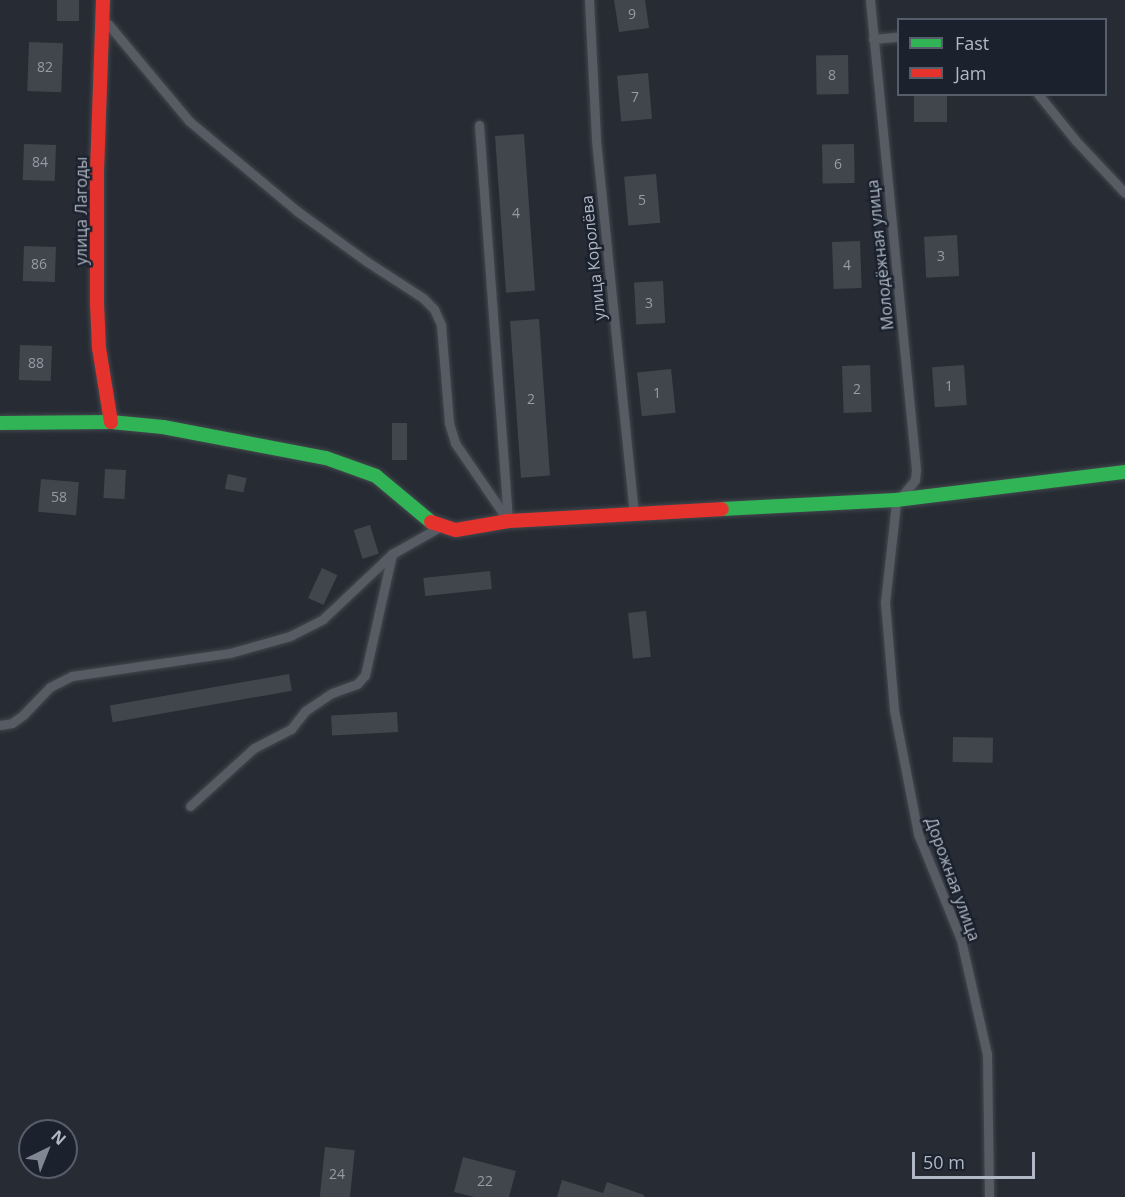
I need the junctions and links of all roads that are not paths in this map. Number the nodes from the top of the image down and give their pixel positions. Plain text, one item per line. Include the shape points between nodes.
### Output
1 (103, 0) edge
2 (589, 0) edge
3 (870, 0) edge
4 (103, 19) junction
5 (897, 37) edge
6 (873, 39) junction
7 (1040, 96) edge
8 (479, 125) dead end
9 (1125, 193) edge
10 (111, 422) junction
11 (0, 423) edge
12 (1125, 472) edge
13 (896, 500) junction
14 (634, 513) junction
15 (508, 521) junction
16 (441, 527) junction
17 (392, 555) junction
18 (0, 725) edge
19 (190, 806) dead end
20 (989, 1197) edge

1 - 4 street, улица Лагоды
2 - 14 lane, улица Королёва via 596,140
3 - 6 lane, Молодёжная улица
4 - 10 street, улица Лагоды via 97,303 99,348
4 - 15 lane via 189,121 297,211 434,309 441,325 449,423 455,442
5 - 6 lane
6 - 13 lane, Молодёжная улица via 916,470 911,487
7 - 9 lane
8 - 15 lane
10 - 11 street
10 - 16 street via 173,429 357,467 375,476
12 - 13 street
13 - 14 street
13 - 20 lane, Дорожная улица via 885,602 894,710 918,834 961,940 987,1054
14 - 15 street
15 - 16 street via 456,530
16 - 17 lane
17 - 18 lane via 323,619 290,636 230,653 72,676 50,687 12,723
17 - 19 lane via 365,675 357,684 332,693 305,711 291,729 254,748

